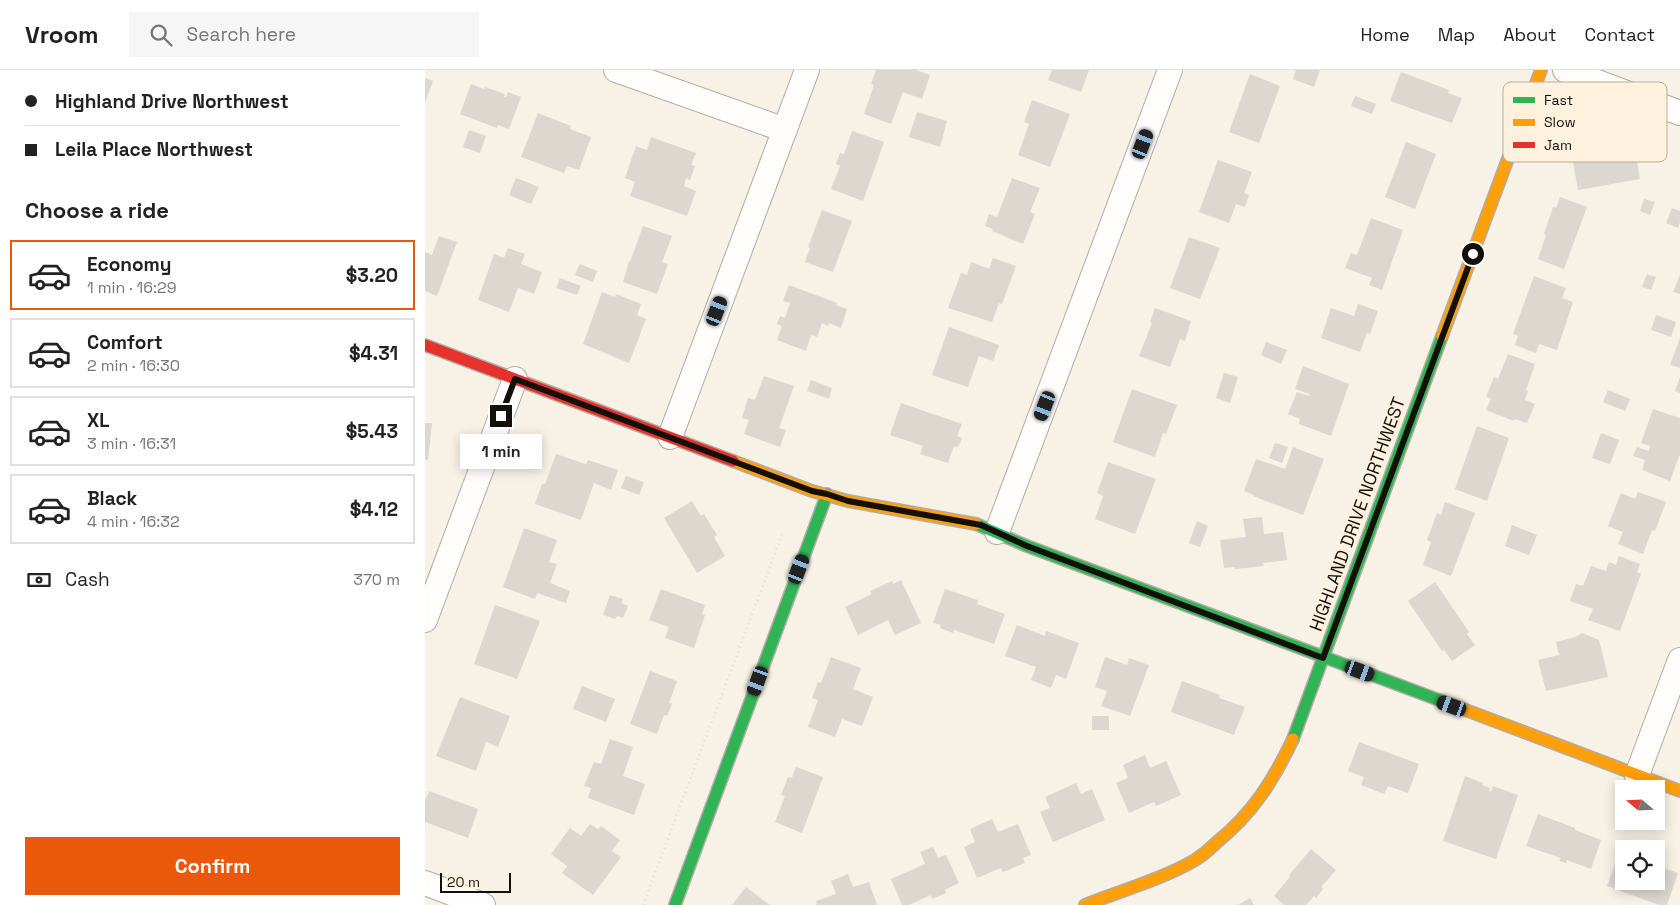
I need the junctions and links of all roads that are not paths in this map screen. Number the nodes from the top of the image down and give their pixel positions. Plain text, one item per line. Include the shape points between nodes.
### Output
1 (616, 70) edge
2 (807, 70) edge
3 (1171, 70) edge
4 (1541, 70) edge
5 (1565, 70) edge
6 (1537, 82) edge
7 (1597, 82) edge
8 (1667, 108) edge
9 (1680, 113) edge
10 (785, 130) junction
11 (1507, 162) edge
12 (425, 345) edge
13 (515, 379) junction
14 (670, 437) junction
15 (827, 494) junction
16 (997, 532) junction
17 (425, 620) edge
18 (1323, 658) junction
19 (1680, 660) edge
20 (1637, 775) junction
21 (1680, 791) edge
22 (425, 883) edge
23 (483, 905) edge
24 (675, 905) edge
25 (1085, 905) edge

1 - 10 street
2 - 10 street
3 - 16 street
4 - 6 street, HIGHLAND DRIVE NORTHWEST
5 - 7 street
8 - 9 street
10 - 14 street
11 - 18 street, HIGHLAND DRIVE NORTHWEST
12 - 13 street
13 - 14 street
13 - 17 street
14 - 15 street
15 - 16 street via 848,501 981,525
15 - 24 street
16 - 18 street
18 - 20 street
18 - 25 street, HIGHLAND DRIVE NORTHWEST via 1277,772 1235,828 1191,863
19 - 20 street
20 - 21 street
22 - 23 street

